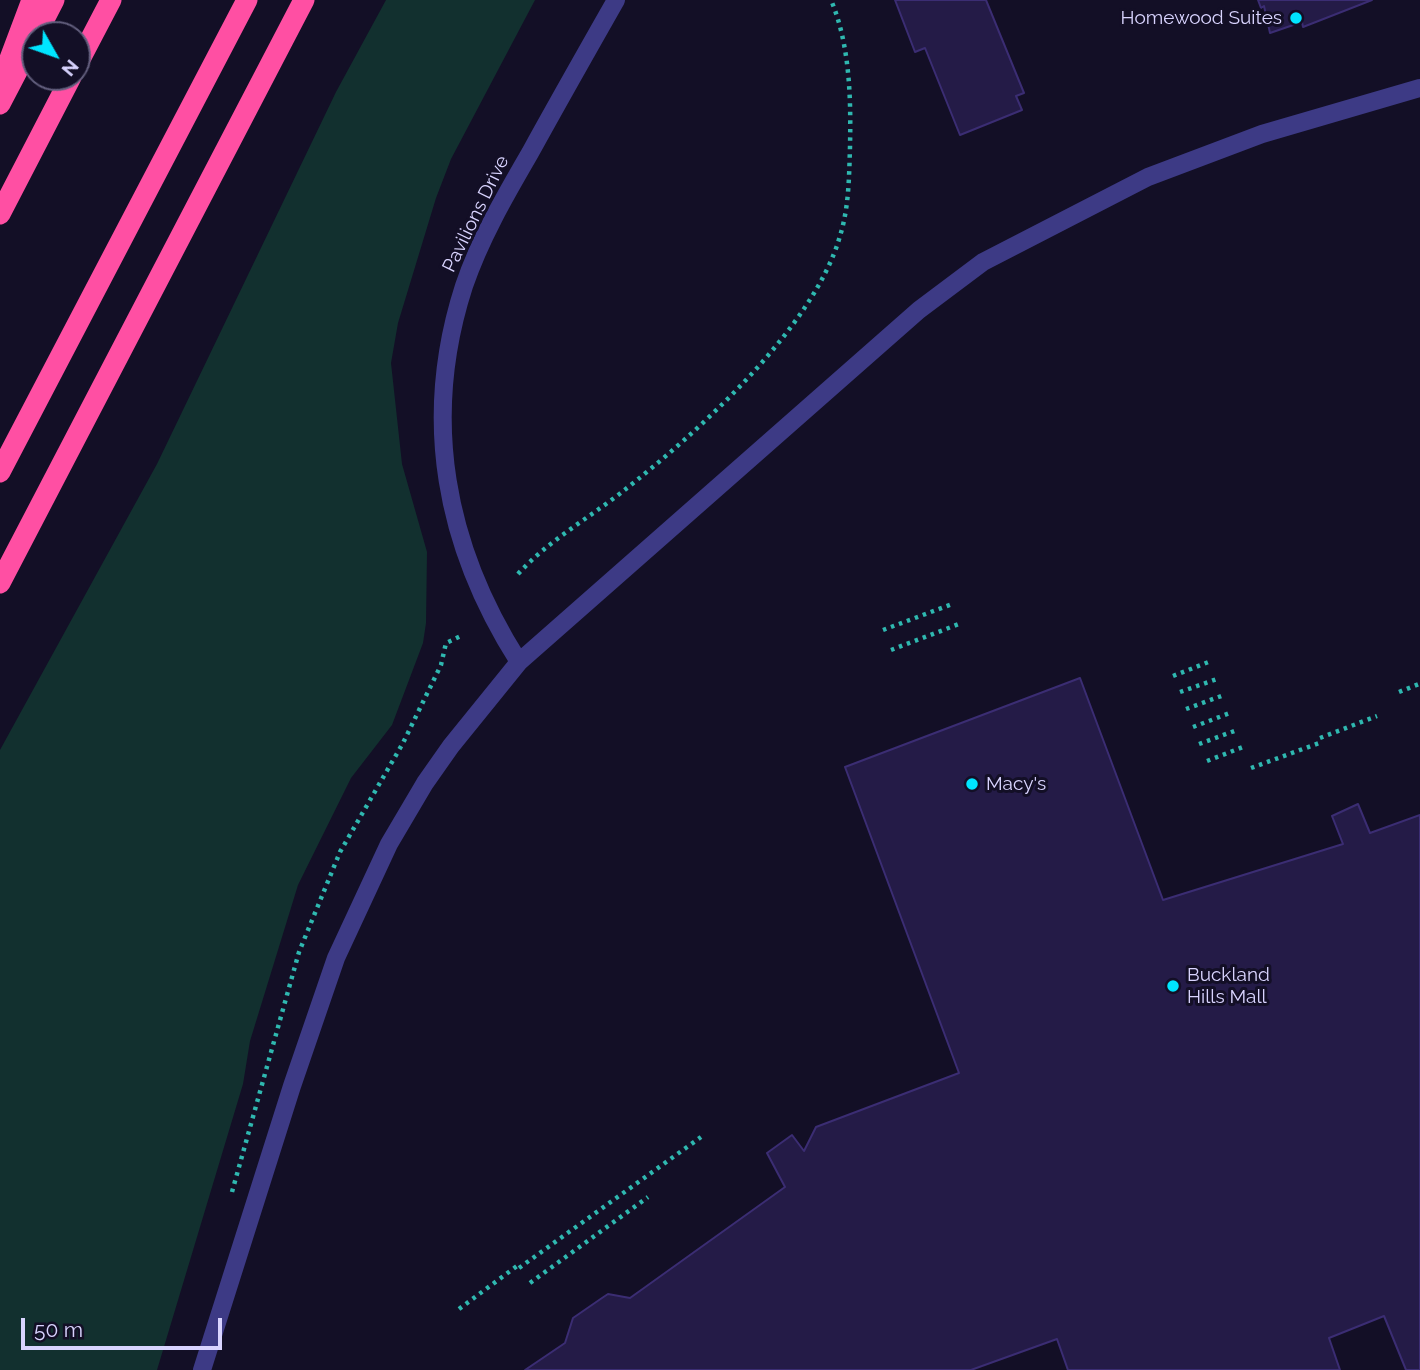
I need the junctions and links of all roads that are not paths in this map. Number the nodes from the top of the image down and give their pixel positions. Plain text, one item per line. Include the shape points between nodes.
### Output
1 (32, 0) edge
2 (54, 0) edge
3 (111, 0) edge
4 (247, 0) edge
5 (304, 0) edge
6 (312, 0) edge
7 (616, 0) edge
8 (294, 20) junction
9 (43, 21) edge
10 (91, 38) edge
11 (21, 63) edge
12 (0, 85) edge
13 (1420, 88) edge
14 (64, 91) edge
15 (0, 104) edge
16 (0, 214) edge
17 (0, 472) edge
18 (0, 583) edge
19 (519, 662) junction
20 (202, 1370) edge

1 - 12 highway
2 - 9 highway
3 - 10 highway
4 - 17 highway
5 - 8 highway
6 - 8 highway
7 - 19 street, Pavilions Drive via 481,245 464,286 448,352 443,436 454,519 480,594
8 - 18 highway
11 - 15 highway
13 - 19 street via 1262,134 1148,177 983,262 919,310
14 - 16 highway
19 - 20 street via 451,746 405,815 341,944

